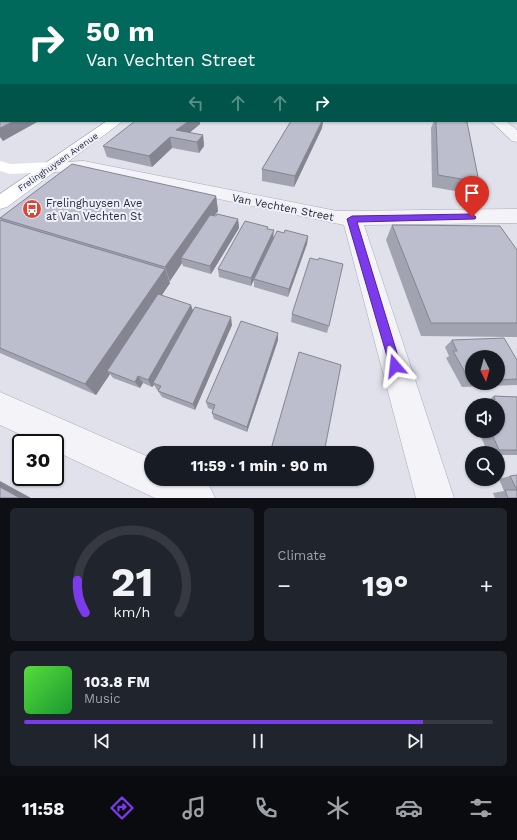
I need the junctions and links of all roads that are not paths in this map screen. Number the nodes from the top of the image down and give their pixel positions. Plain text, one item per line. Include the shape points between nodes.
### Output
1 (115, 122) edge
2 (499, 122) edge
3 (517, 138) edge
4 (0, 166) edge
5 (52, 167) junction
6 (0, 203) edge
7 (517, 216) edge
8 (352, 219) junction
9 (0, 408) edge
10 (144, 474) edge
11 (170, 486) edge
12 (196, 498) edge
13 (435, 498) edge

1 - 5 main road, Frelinghuysen Avenue
2 - 3 street
4 - 5 main road via 10,169
5 - 6 main road, Frelinghuysen Avenue
5 - 8 street, Van Vechten Street via 84,166
7 - 8 street, Van Vechten Street
8 - 13 street
9 - 10 street
11 - 12 street

